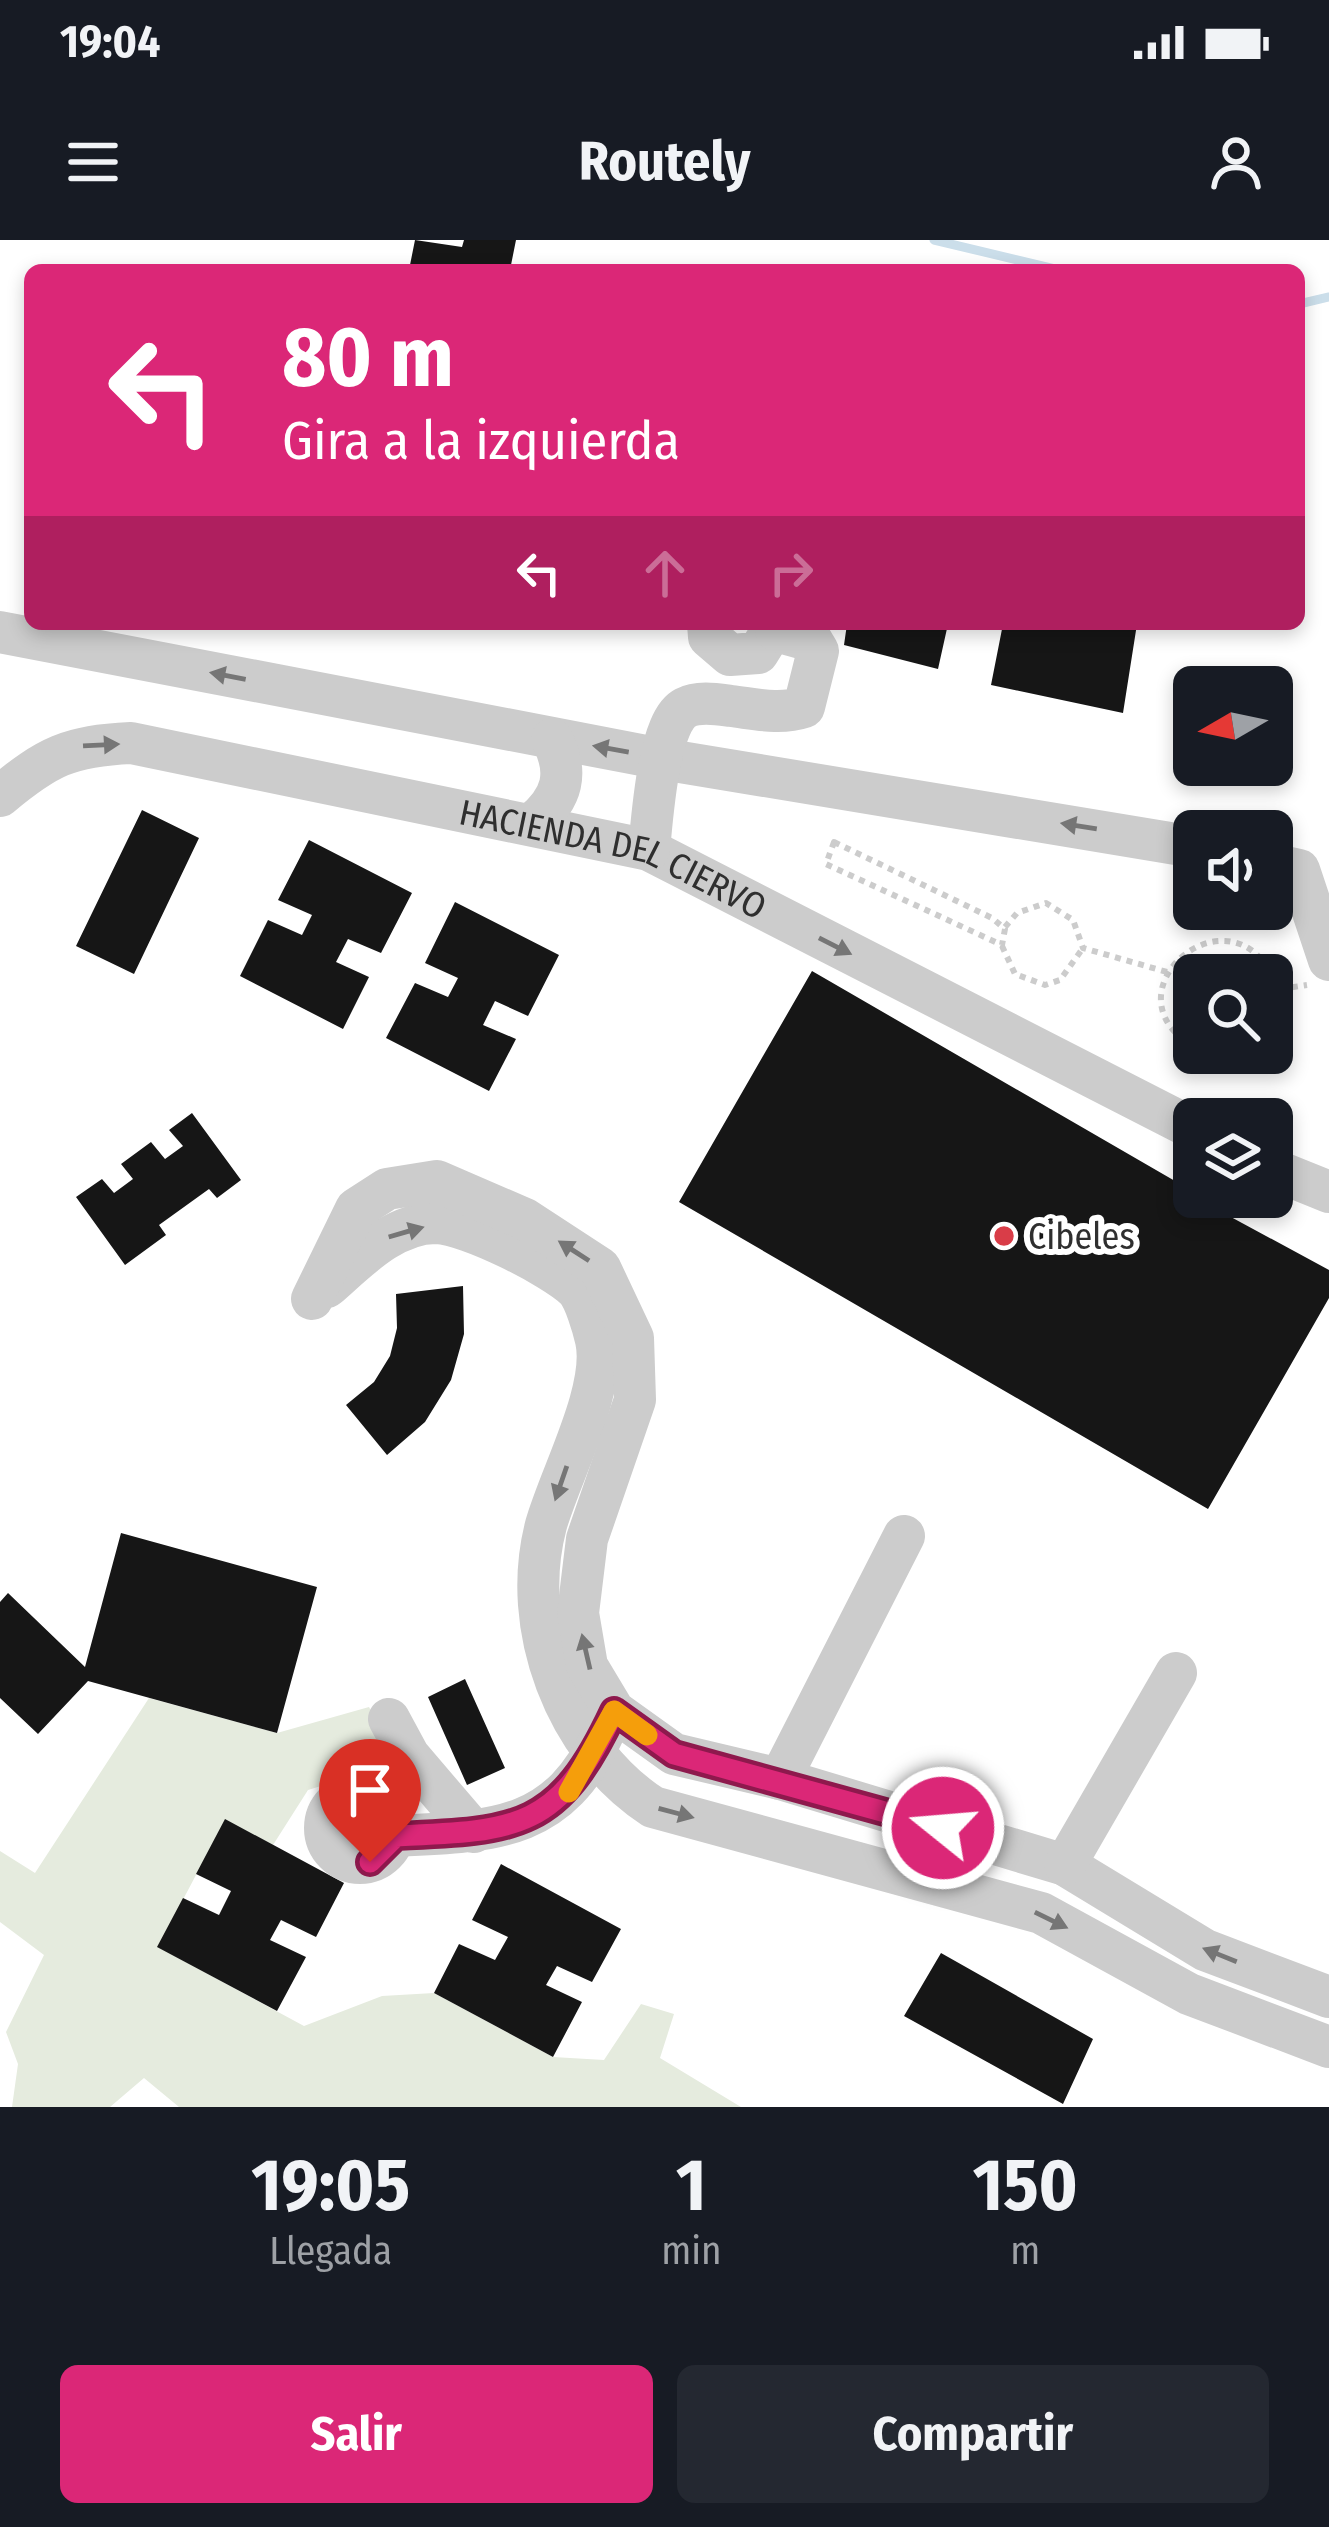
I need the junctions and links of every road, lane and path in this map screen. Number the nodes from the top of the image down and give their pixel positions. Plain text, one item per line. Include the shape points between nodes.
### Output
1 (708, 630) edge
2 (774, 630) edge
3 (784, 630) edge
4 (0, 632) edge
5 (552, 739) junction
6 (662, 759) junction
7 (0, 796) edge
8 (533, 823) junction
9 (1173, 844) edge
10 (649, 850) junction
11 (1293, 869) edge
12 (1005, 928) junction
13 (1002, 945) junction
14 (1083, 948) junction
15 (1184, 954) edge
16 (1256, 954) edge
17 (1329, 960) edge
18 (1173, 966) edge
19 (1167, 973) junction
20 (1173, 1031) edge
21 (1173, 1118) edge
22 (1293, 1177) edge
23 (1329, 1192) edge
24 (904, 1536) dead end
25 (1176, 1673) dead end
26 (614, 1711) junction
27 (389, 1719) dead end
28 (593, 1755) junction
29 (780, 1779) junction
30 (474, 1832) junction
31 (396, 1836) dead end
32 (1065, 1864) junction
33 (1329, 1997) edge
34 (1329, 2047) edge

1 - 2 street via 730,655 758,653
3 - 6 street via 818,651 805,707 788,713 688,705 675,715
5 -> 4 street
6 -> 5 street
5 - 8 street via 564,762 561,789
9 -> 6 street
6 - 10 street
7 -> 8 street, HACIENDA DEL CIERVO via 75,746 131,743
8 - 10 street, HACIENDA DEL CIERVO
10 -> 21 street, HACIENDA DEL CIERVO
11 - 17 street
12 - 13 path
12 - 13 path via 834,842 826,864
12 - 14 path via 1017,913 1046,903 1073,920
13 - 14 path via 1016,974 1045,986 1060,980
14 - 19 path
15 - 16 path via 1226,941
18 - 19 path
19 - 20 path via 1162,1006
22 - 23 street
24 - 29 street
25 - 32 street
26 - 28 street
26 -> 28 street via 587,1666 578,1613 587,1539 635,1400 633,1338 600,1268 526,1220 437,1181 388,1189 356,1210 312,1299 385,1238 436,1223 513,1250 578,1291 597,1344 590,1395 545,1530 541,1616 552,1680
26 - 29 street via 674,1754
27 - 30 street via 409,1756
28 - 30 street via 570,1791 538,1813
28 -> 34 street via 653,1807 1041,1913 1189,1994
29 - 32 street
30 - 31 street
33 -> 32 street via 1205,1950

